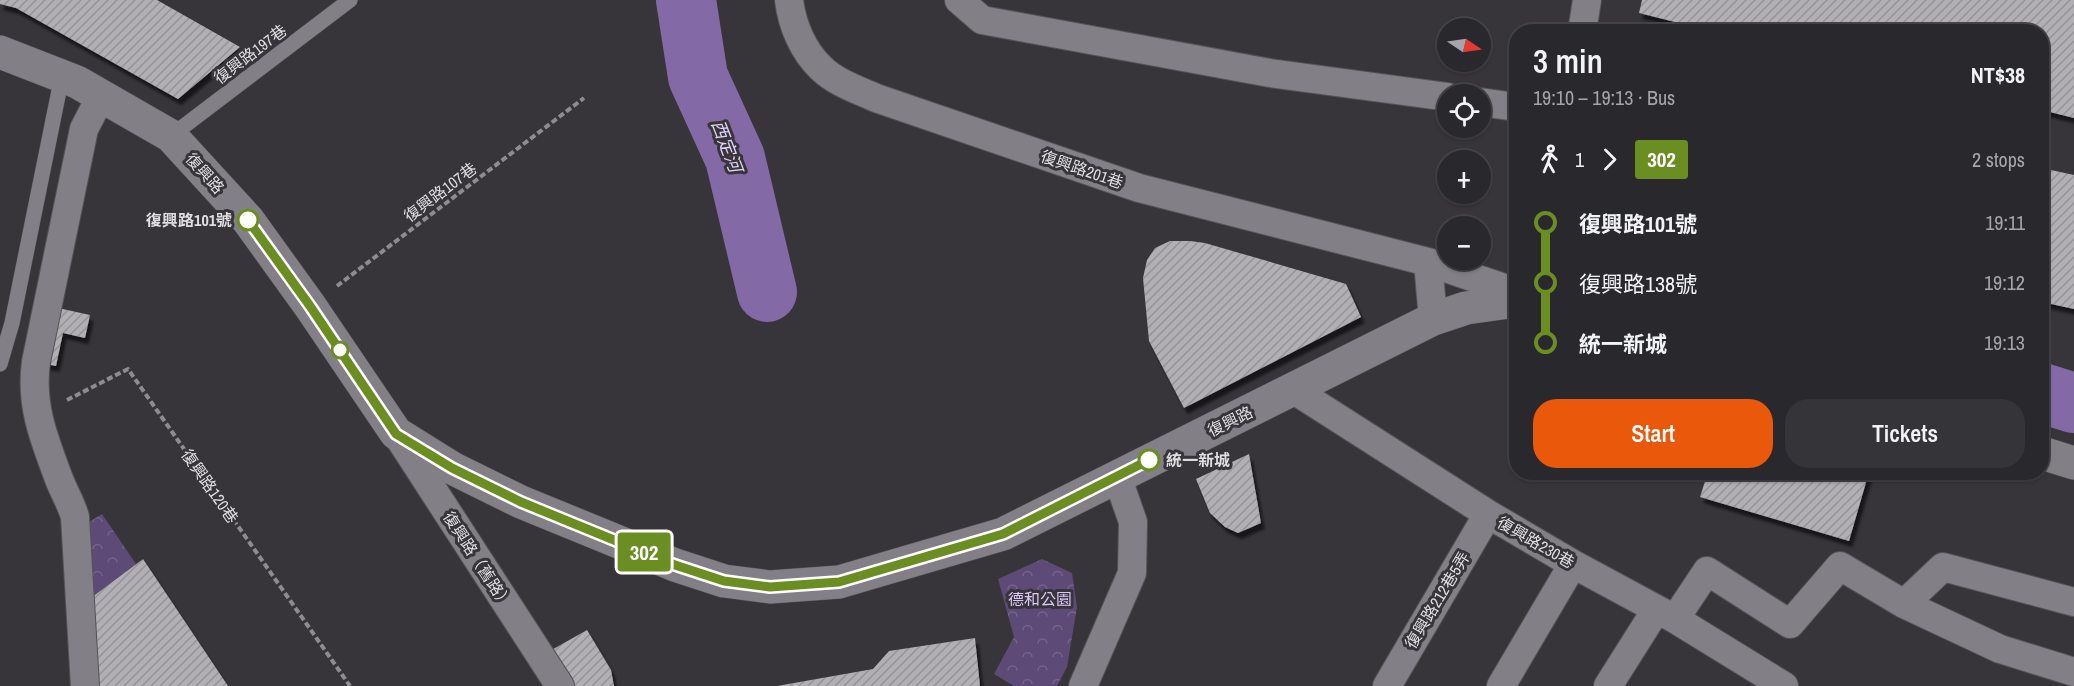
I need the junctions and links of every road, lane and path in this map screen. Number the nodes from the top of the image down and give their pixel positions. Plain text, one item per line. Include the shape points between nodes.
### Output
1 (351, 0) edge
2 (789, 0) edge
3 (959, 0) edge
4 (1573, 0) edge
5 (1587, 0) edge
6 (1569, 24) edge
7 (1583, 24) edge
8 (0, 52) edge
9 (62, 76) junction
10 (101, 96) junction
11 (1437, 96) edge
12 (584, 98) dead end
13 (1491, 104) edge
14 (1509, 106) edge
15 (171, 136) junction
16 (1428, 262) junction
17 (1509, 290) edge
18 (1509, 302) edge
19 (310, 306) junction
20 (1433, 319) junction
21 (0, 364) edge
22 (1294, 390) junction
23 (37, 416) junction
24 (396, 434) junction
25 (2049, 455) edge
26 (2074, 463) edge
27 (1117, 476) junction
28 (1488, 514) junction
29 (1573, 564) junction
30 (2074, 602) edge
31 (1904, 604) junction
32 (1666, 614) junction
33 (2074, 672) edge
34 (1092, 683) edge
35 (85, 686) edge
36 (350, 686) edge
37 (560, 686) edge
38 (1387, 686) edge
39 (1501, 686) edge
40 (1608, 686) edge
41 (1784, 686) edge

1 - 15 lane, 復興路197巷
2 - 16 street, 復興路201巷 via 801,42 821,69 876,98 1138,188
3 - 11 street via 982,20 1270,73
4 - 6 street
5 - 7 street
8 - 9 street, 復興路
9 - 10 street, 復興路
9 - 21 lane via 12,323
10 - 15 street, 復興路
10 - 23 street via 84,129 36,362
12 - 19 path, 復興路107巷
13 - 14 street
15 - 19 street, 復興路 via 248,220
16 - 17 street, 復興路201巷
16 - 20 street
18 - 20 street, 復興路 via 1466,308
19 - 24 street, 復興路
20 - 22 street, 復興路
22 - 27 street, 復興路
22 - 28 street, 復興路230巷
23 - 35 street via 75,517
23 - 36 path, 復興路120巷 via 128,369
24 - 27 street, 復興路 via 452,468 521,502 664,561 724,581 770,587 839,582 1003,534
24 - 37 street, 復興路（舊路）
25 - 26 street
27 - 34 street via 1133,522 1132,573
28 - 29 street, 復興路230巷
28 - 38 street, 復興路212巷5弄
29 - 32 street, 復興路230巷
29 - 39 street
30 - 31 street via 1943,567
31 - 32 street via 1840,566 1790,624 1707,571
31 - 33 street via 2000,648
32 - 40 street
32 - 41 street, 復興路230巷

